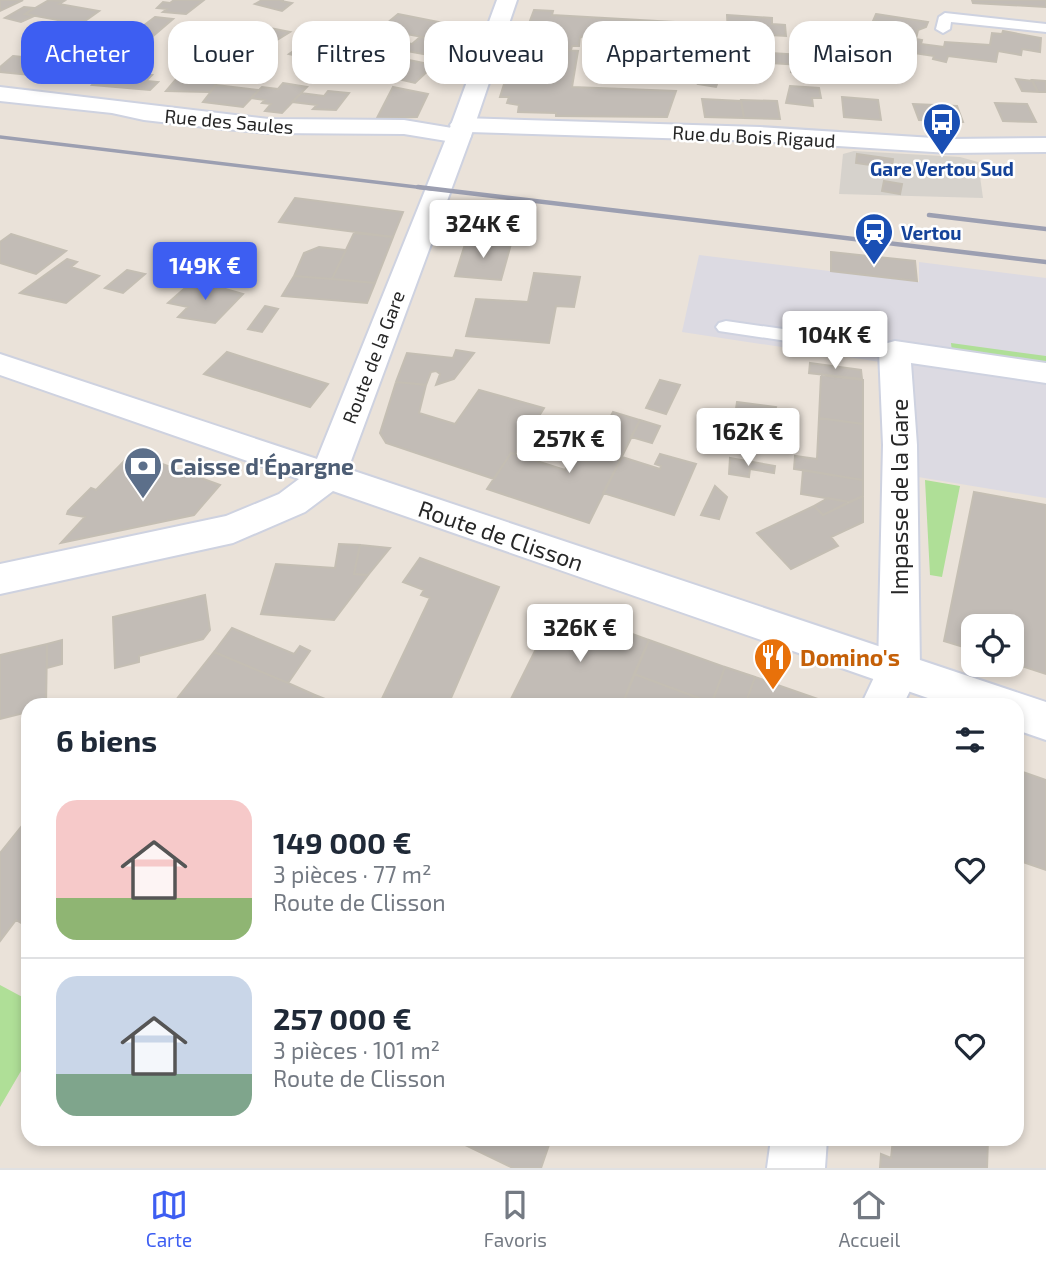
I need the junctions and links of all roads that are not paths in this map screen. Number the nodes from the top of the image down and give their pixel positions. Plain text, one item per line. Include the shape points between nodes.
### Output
1 (507, 0) edge
2 (1046, 28) edge
3 (943, 29) dead end
4 (0, 93) edge
5 (460, 130) junction
6 (1046, 145) edge
7 (726, 327) dead end
8 (895, 351) junction
9 (0, 364) edge
10 (1046, 373) edge
11 (327, 477) junction
12 (0, 579) edge
13 (891, 687) edge
14 (959, 698) edge
15 (1024, 713) edge
16 (1046, 721) edge
17 (798, 1146) edge
18 (796, 1168) edge

1 - 5 main road, Route de la Gare
2 - 3 lane via 945,17
4 - 5 main road, Rue des Saules via 269,126
5 - 6 main road, Rue du Bois Rigaud via 760,134 949,146
5 - 11 main road, Route de la Gare
7 - 8 lane
8 - 10 main road
8 - 13 main road, Impasse de la Gare via 900,445
9 - 11 main road, Route de Clisson
11 - 12 main road via 292,503 233,529
11 - 13 main road, Route de Clisson
13 - 14 main road, Route de Clisson
15 - 16 main road
17 - 18 main road

